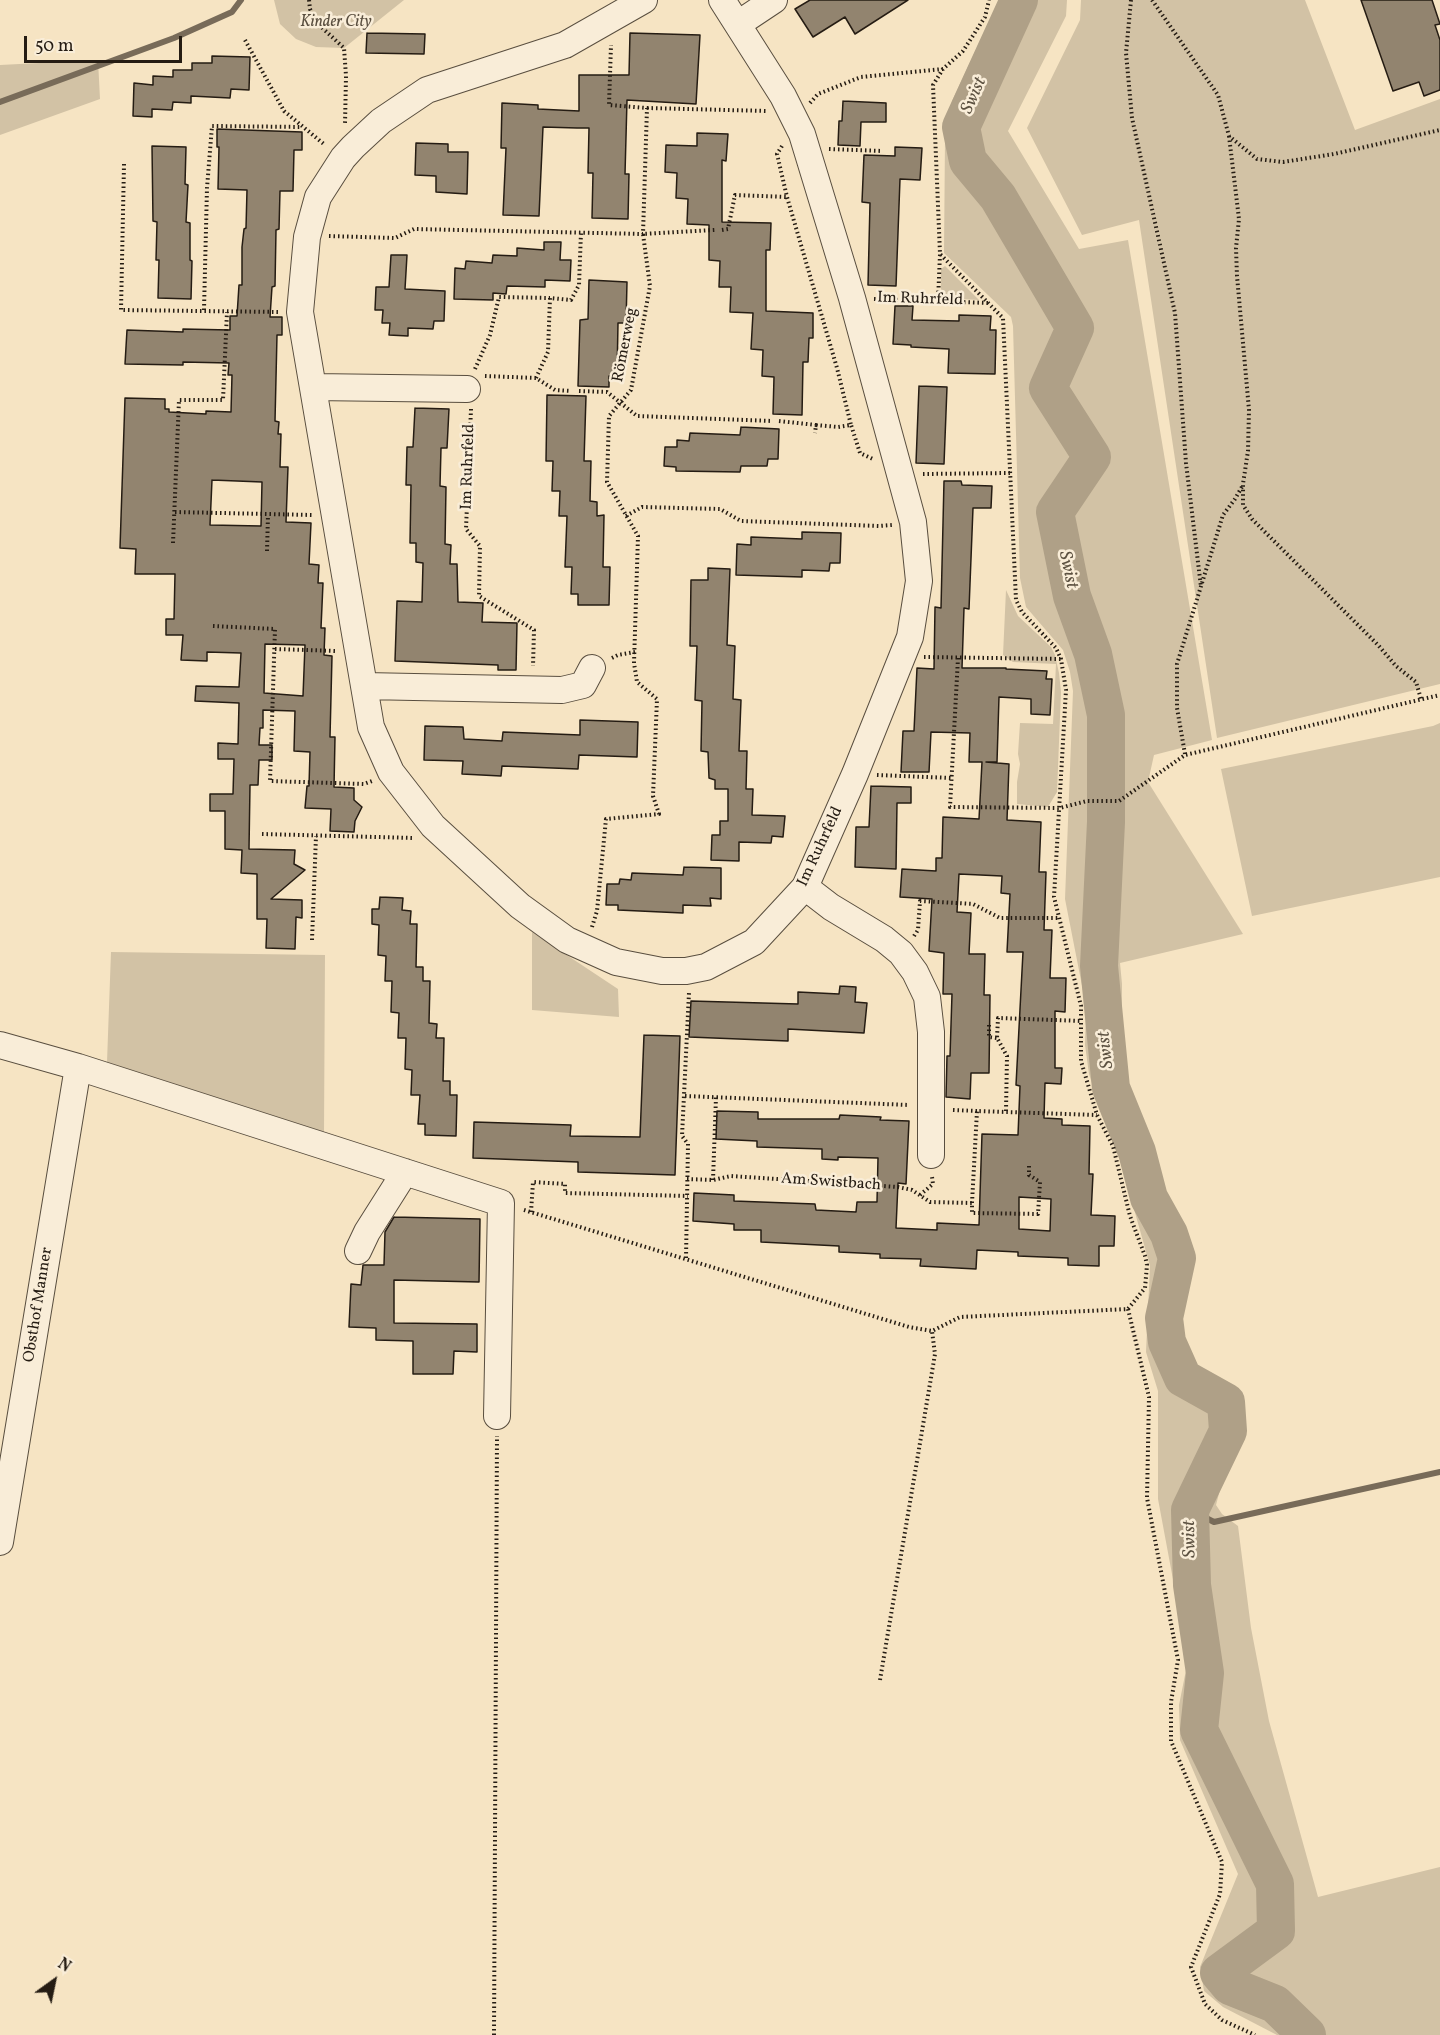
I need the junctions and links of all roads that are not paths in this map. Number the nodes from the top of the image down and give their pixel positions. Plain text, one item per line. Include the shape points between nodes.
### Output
1 (644, 0) edge
2 (722, 0) edge
3 (774, 0) edge
4 (738, 24) junction
5 (473, 385) road end
6 (314, 387) junction
7 (592, 668) dead end
8 (364, 686) junction
9 (805, 887) junction
10 (0, 1045) edge
11 (78, 1067) junction
12 (931, 1155) dead end
13 (405, 1172) junction
14 (358, 1251) dead end
15 (497, 1416) road end
16 (0, 1542) edge

1 - 6 street, Im Ruhrfeld via 565,45 427,90 381,121 348,152 318,197 307,237 300,312
2 - 4 street, Im Ruhrfeld
3 - 4 street
4 - 9 street, Im Ruhrfeld via 802,134 899,468 913,522 919,580 910,637
5 - 6 street
6 - 8 street, Im Ruhrfeld
7 - 8 street via 583,685 562,690
8 - 9 street, Im Ruhrfeld via 372,727 391,772 433,826 520,906 567,940 616,962 662,971 706,967 754,942
9 - 12 street via 901,953 927,997 931,1032
10 - 11 street
11 - 13 street
11 - 16 street, Obsthof Manner
13 - 14 street
13 - 15 street via 501,1203

